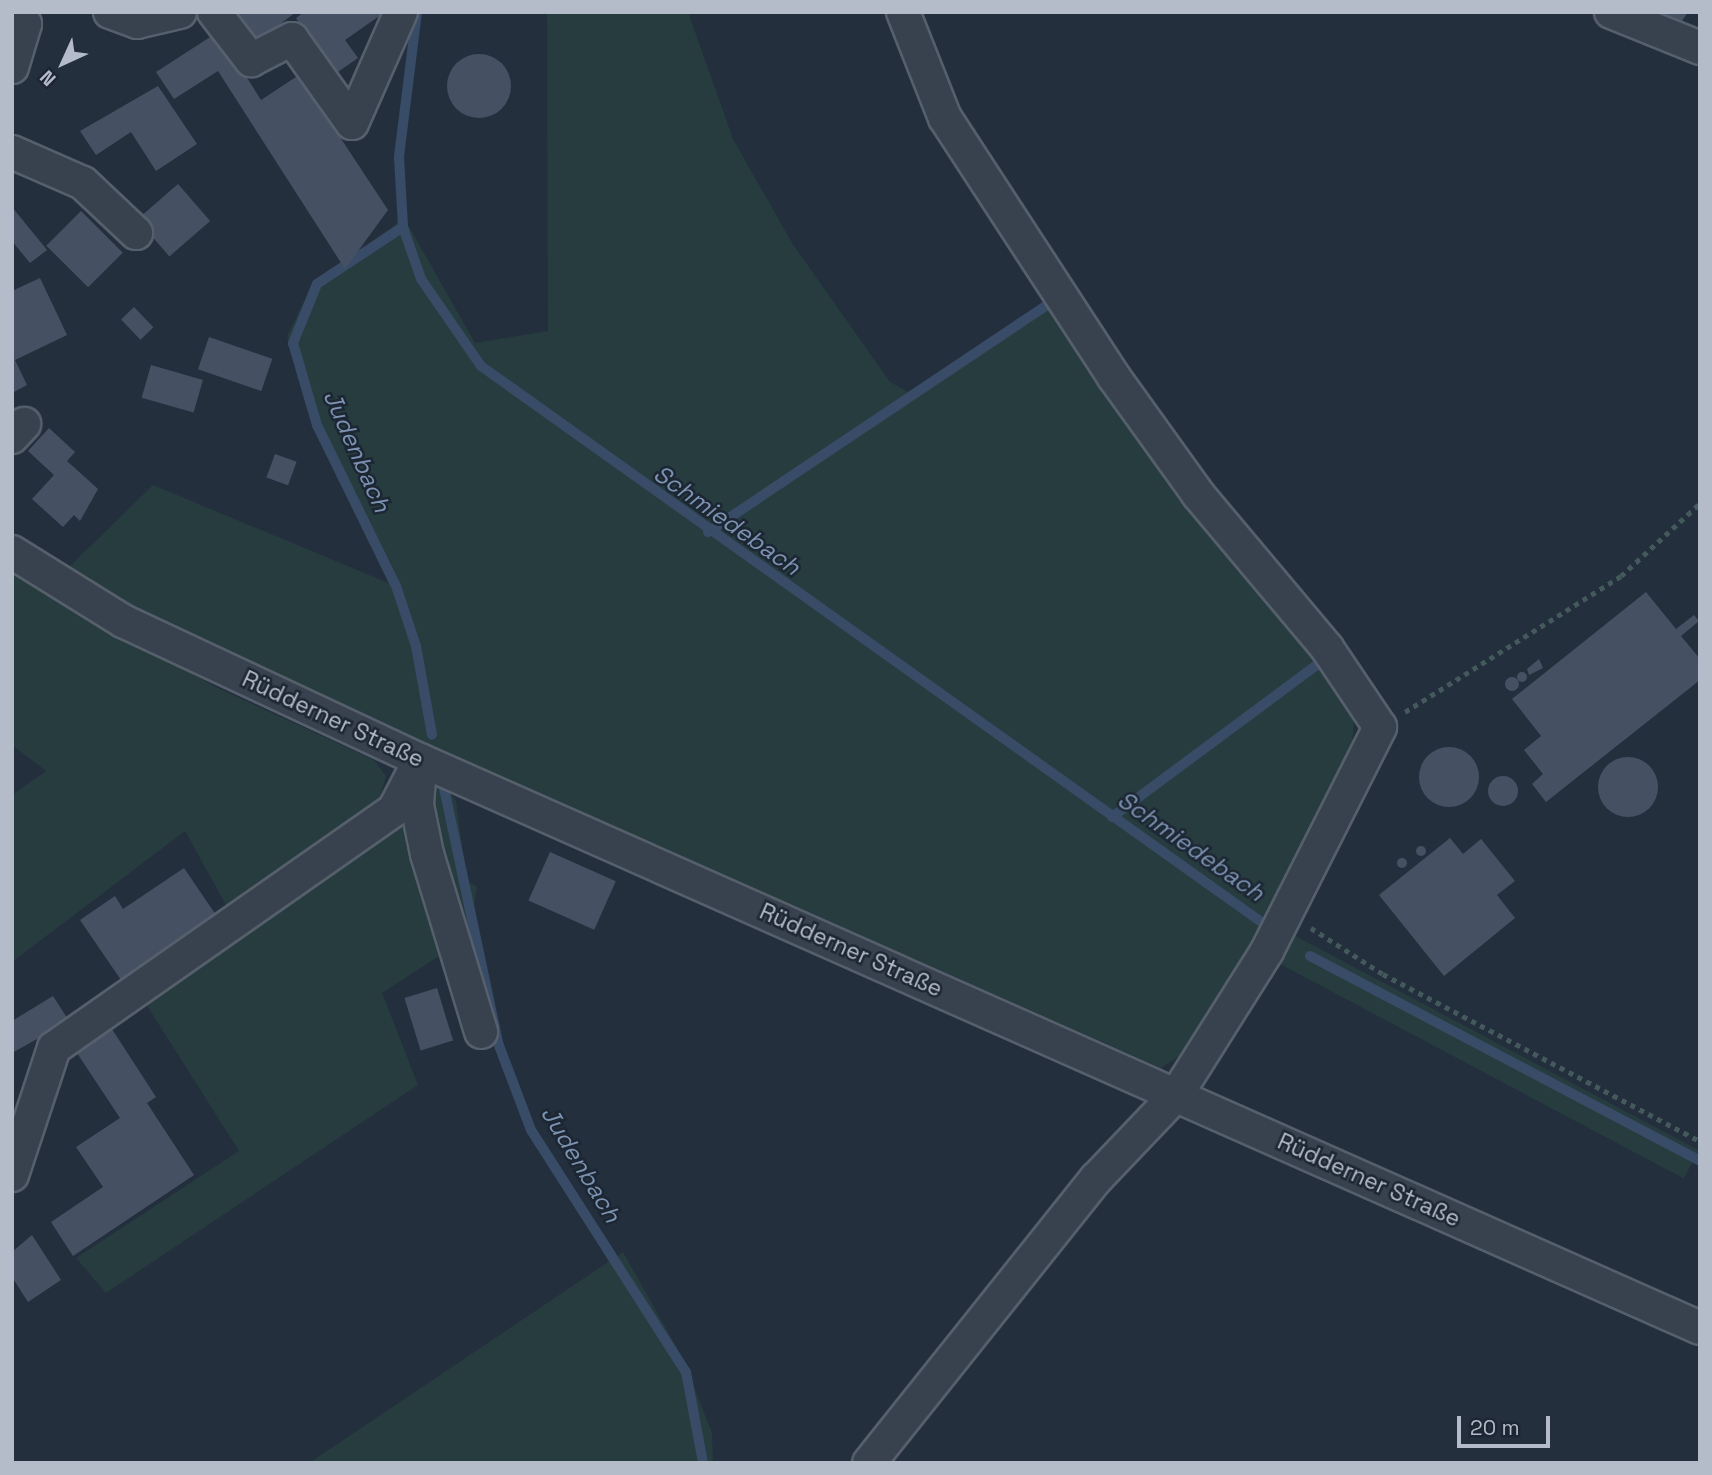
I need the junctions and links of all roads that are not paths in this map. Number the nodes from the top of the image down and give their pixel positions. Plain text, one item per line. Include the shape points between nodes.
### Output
1 (110, 12) edge
2 (180, 12) edge
3 (214, 12) edge
4 (401, 12) edge
5 (903, 12) edge
6 (1611, 12) edge
7 (12, 13) edge
8 (1700, 48) edge
9 (12, 67) edge
10 (12, 152) edge
11 (136, 233) dead end
12 (12, 552) edge
13 (420, 760) junction
14 (481, 1032) dead end
15 (1177, 1094) junction
16 (12, 1175) edge
17 (1700, 1328) edge
18 (869, 1463) edge

1 - 2 street via 137,22
3 - 4 street via 251,60 292,39 352,123
5 - 15 street via 945,118 1114,377 1198,494 1327,648 1380,727 1288,913
6 - 8 street
7 - 9 street via 25,24
10 - 11 street via 83,183
12 - 13 street, Rüdderner Straße via 123,621
13 - 14 street via 418,805 427,854
13 - 15 street, Rüdderner Straße
13 - 16 street via 394,810 54,1048
15 - 17 street, Rüdderner Straße
15 - 18 street via 1096,1179

